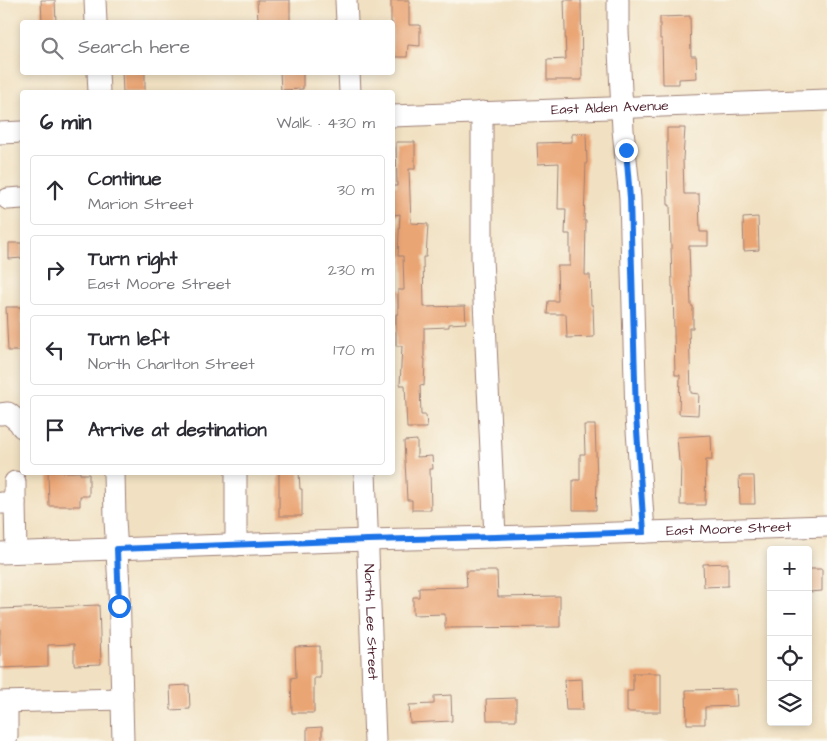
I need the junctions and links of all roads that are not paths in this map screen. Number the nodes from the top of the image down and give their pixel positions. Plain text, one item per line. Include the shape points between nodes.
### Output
1 (95, 0) edge
2 (346, 0) edge
3 (618, 0) edge
4 (96, 20) edge
5 (347, 20) edge
6 (98, 75) edge
7 (349, 75) edge
8 (99, 90) edge
9 (350, 90) edge
10 (827, 100) edge
11 (622, 108) junction
12 (482, 112) junction
13 (395, 116) edge
14 (20, 132) edge
15 (0, 133) edge
16 (0, 414) edge
17 (20, 422) edge
18 (114, 475) edge
19 (236, 475) edge
20 (365, 475) edge
21 (11, 489) edge
22 (827, 526) edge
23 (644, 532) junction
24 (495, 537) junction
25 (368, 540) junction
26 (236, 545) junction
27 (117, 549) junction
28 (8, 552) edge
29 (122, 699) junction
30 (4, 702) edge
31 (6, 741) edge
32 (123, 741) edge
33 (375, 741) edge

1 - 4 street
2 - 5 street
3 - 11 street
6 - 8 street
7 - 9 street
10 - 11 street, East Alden Avenue
11 - 12 street, East Alden Avenue
11 - 23 street via 630,198 636,416
12 - 13 street, East Alden Avenue
12 - 24 street via 482,258
14 - 15 street
16 - 17 street via 8,413
18 - 27 street
19 - 26 street
20 - 25 street, North Lee Street
21 - 28 street
22 - 23 street, East Moore Street
23 - 24 street, East Moore Street
24 - 25 street, East Moore Street
25 - 26 street, East Moore Street
25 - 33 street, North Lee Street
26 - 27 street, East Moore Street
27 - 28 street, East Moore Street
27 - 29 street
29 - 30 street
29 - 32 street
30 - 31 street

